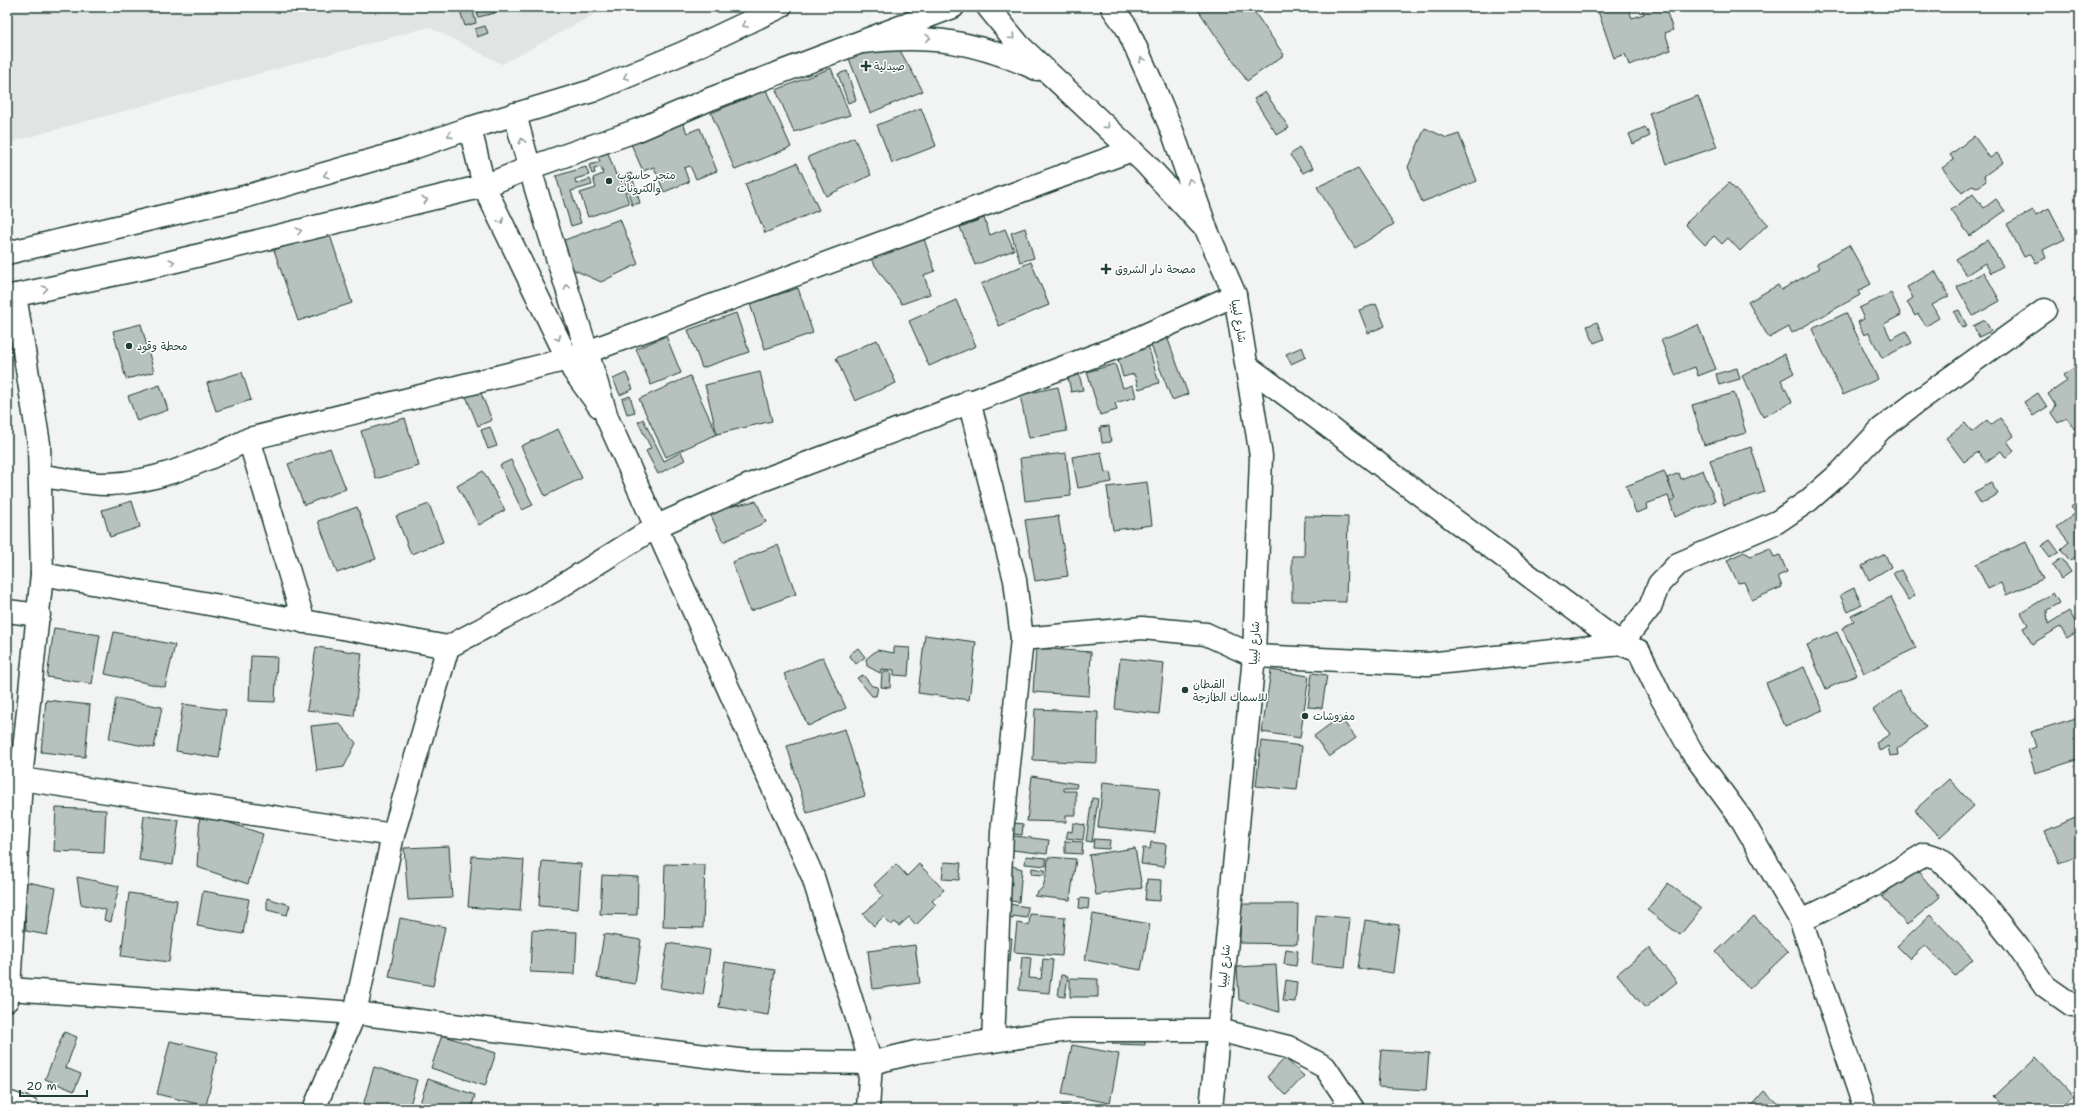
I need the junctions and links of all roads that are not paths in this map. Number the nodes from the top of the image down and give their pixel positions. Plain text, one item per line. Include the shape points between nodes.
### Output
1 (780, 7) edge
2 (954, 7) edge
3 (988, 7) edge
4 (1112, 7) edge
5 (1123, 7) edge
6 (1127, 28) junction
7 (862, 42) junction
8 (1068, 89) junction
9 (515, 114) junction
10 (470, 128) junction
11 (1132, 150) junction
12 (529, 168) junction
13 (484, 186) junction
14 (1207, 231) junction
15 (7, 253) edge
16 (1235, 295) junction
17 (11, 296) edge
18 (2045, 310) dead end
19 (588, 352) junction
20 (568, 359) junction
21 (1247, 366) junction
22 (969, 401) junction
23 (608, 418) junction
24 (249, 439) junction
25 (40, 476) junction
26 (657, 526) junction
27 (42, 574) junction
28 (7, 611) edge
29 (39, 615) junction
30 (304, 622) junction
31 (1022, 639) junction
32 (1621, 644) junction
33 (448, 647) junction
34 (1254, 656) junction
35 (14, 780) edge
36 (393, 835) junction
37 (1801, 921) junction
38 (8, 994) edge
39 (2080, 1005) edge
40 (355, 1013) junction
41 (1218, 1030) junction
42 (993, 1041) junction
43 (871, 1063) junction
44 (7, 1102) edge
45 (28, 1109) edge
46 (314, 1109) edge
47 (868, 1109) edge
48 (1211, 1109) edge
49 (1353, 1109) edge
50 (1865, 1109) edge

1 -> 9 street via 683,53 592,91
2 - 7 street
3 -> 8 street via 1019,45
4 - 6 street
5 - 6 street
14 -> 6 street via 1173,133
7 -> 8 street via 898,37 934,38 970,44 1005,54 1038,70
7 - 12 street via 710,99 638,130
8 -> 11 street
9 - 10 street
12 -> 9 street
10 - 13 street
10 -> 15 street via 404,151 251,195
11 - 14 street
11 - 19 street
12 - 13 street
19 -> 12 street
17 -> 13 street via 159,265
13 -> 20 street
14 - 16 street, شارع ليبيا
16 - 21 street, شارع ليبيا
16 - 22 street via 1123,345
17 - 25 street via 39,444
18 - 32 street via 1882,429 1840,474 1808,501 1777,522 1678,564 1659,584 1650,607
19 - 20 street
19 - 23 street
20 - 23 street via 573,370
20 - 24 street
21 - 32 street
21 - 34 street, شارع ليبيا via 1261,456
22 - 26 street via 752,484
22 - 31 street via 1015,580
23 - 26 street
24 - 25 street via 178,470 138,481 108,484
24 - 30 street
25 - 27 street
26 - 33 street via 555,590
26 - 43 street via 813,877
27 - 29 street
27 - 30 street
28 - 29 street
29 - 35 street
30 - 33 street
31 - 34 street via 1142,628 1206,634
31 - 42 street via 1002,832
32 - 34 street via 1427,664
32 - 37 street via 1639,651 1692,752 1742,820
33 - 36 street
34 - 41 street, شارع ليبيا
35 - 36 street
35 - 38 street
36 - 40 street
37 - 39 street via 1876,883 1925,854 1930,855 1938,858 1983,903 2045,986 2072,1005
37 - 50 street
38 - 40 street
40 - 43 street via 747,1061
40 - 46 street
41 - 42 street via 1068,1030
41 - 48 street, شارع ليبيا
41 - 49 street via 1288,1047 1325,1067
42 - 43 street via 916,1052
43 - 47 street
44 - 45 street

